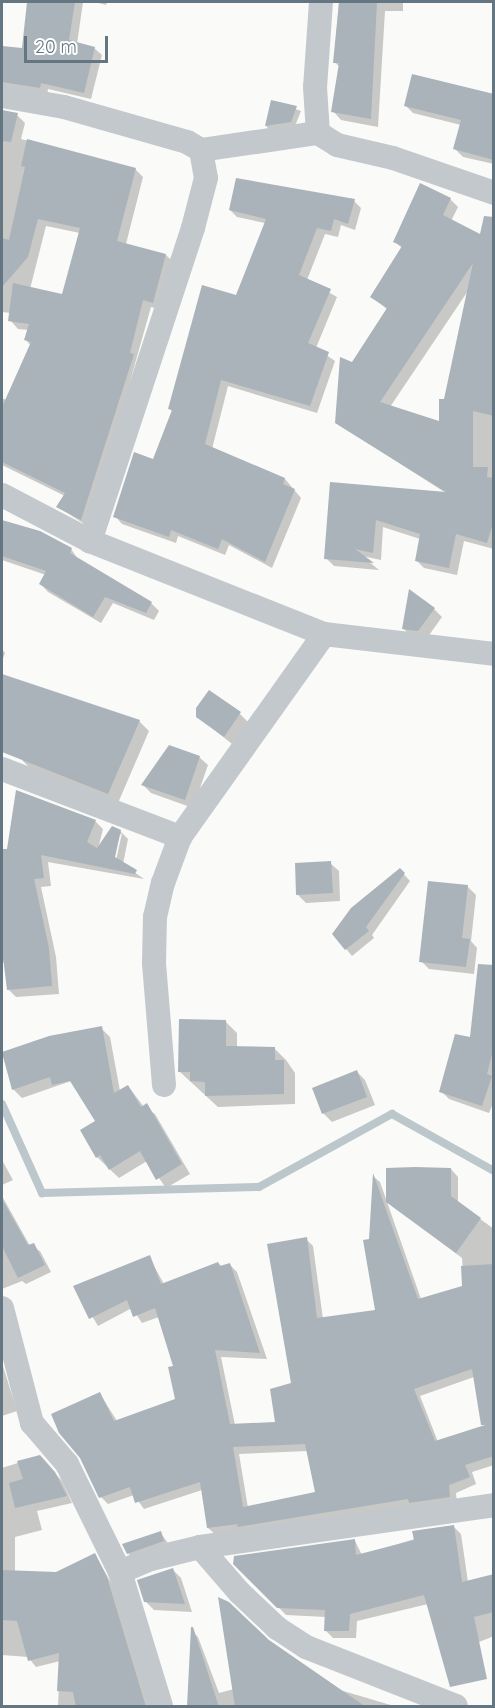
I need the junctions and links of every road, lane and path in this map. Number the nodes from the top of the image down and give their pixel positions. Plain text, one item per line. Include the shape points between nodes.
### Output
1 (321, 2) edge
2 (2, 96) edge
3 (318, 133) junction
4 (201, 150) junction
5 (494, 193) edge
6 (2, 495) edge
7 (90, 541) junction
8 (324, 634) junction
9 (494, 654) edge
10 (2, 769) edge
11 (180, 837) junction
12 (164, 1085) dead end
13 (2, 1308) edge
14 (494, 1505) edge
15 (200, 1547) junction
16 (120, 1572) junction
17 (161, 1707) edge
18 (456, 1707) edge

1 - 3 street via 315,87
2 - 4 street via 64,107 187,142
3 - 4 street
3 - 5 street via 337,145 393,158
4 - 7 street via 206,178 195,218
6 - 7 street
7 - 8 street
8 - 9 street
8 - 11 street
10 - 11 street
11 - 12 street via 155,917 154,963
13 - 16 street via 32,1423 67,1464
14 - 15 street
15 - 16 street via 151,1559
15 - 18 street via 277,1628 306,1647 405,1683
16 - 17 street

